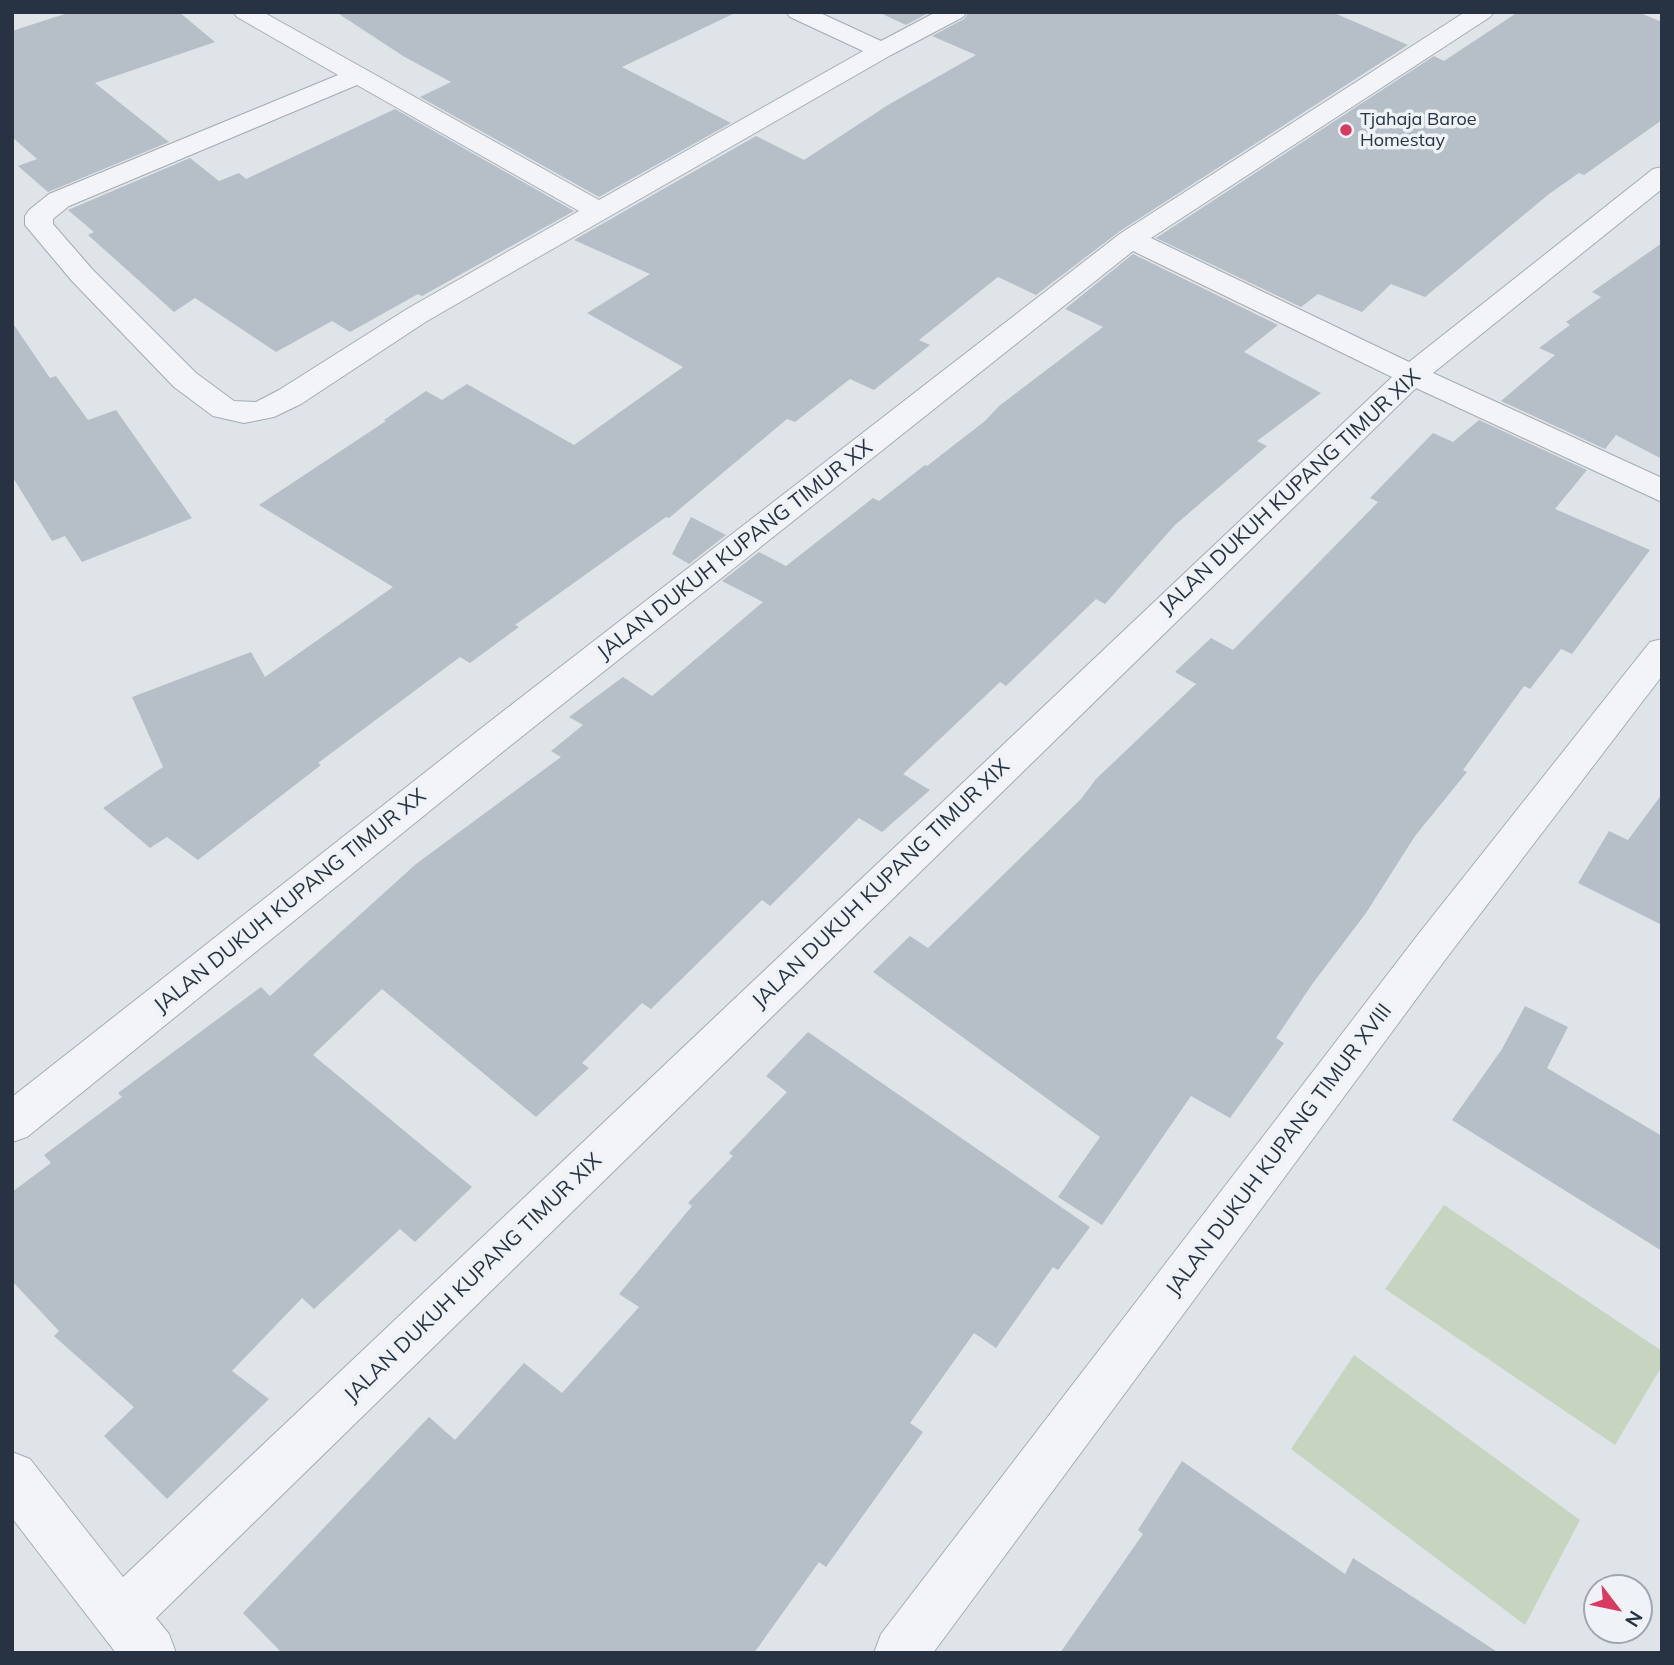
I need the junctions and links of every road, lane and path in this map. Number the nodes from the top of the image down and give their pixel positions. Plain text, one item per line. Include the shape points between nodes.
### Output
1 (244, 12) edge
2 (798, 12) edge
3 (955, 12) edge
4 (1482, 12) edge
5 (882, 50) junction
6 (359, 75) junction
7 (1662, 175) edge
8 (598, 211) junction
9 (1131, 239) junction
10 (1412, 375) junction
11 (1662, 491) edge
12 (1662, 651) edge
13 (12, 1123) edge
14 (12, 1477) edge
15 (135, 1635) edge
16 (900, 1653) edge

1 - 6 street
2 - 5 street
3 - 5 street
4 - 9 street, JALAN DUKUH KUPANG TIMUR XX
5 - 8 street
6 - 8 street
6 - 8 street via 59,200 39,216 40,225 82,275 184,380 224,409 263,410 290,397 417,315
7 - 10 street, JALAN DUKUH KUPANG TIMUR XIX
9 - 10 street
9 - 13 street, JALAN DUKUH KUPANG TIMUR XX
10 - 11 street
10 - 15 street, JALAN DUKUH KUPANG TIMUR XIX
12 - 16 street, JALAN DUKUH KUPANG TIMUR XVIII via 1426,955
14 - 15 street

